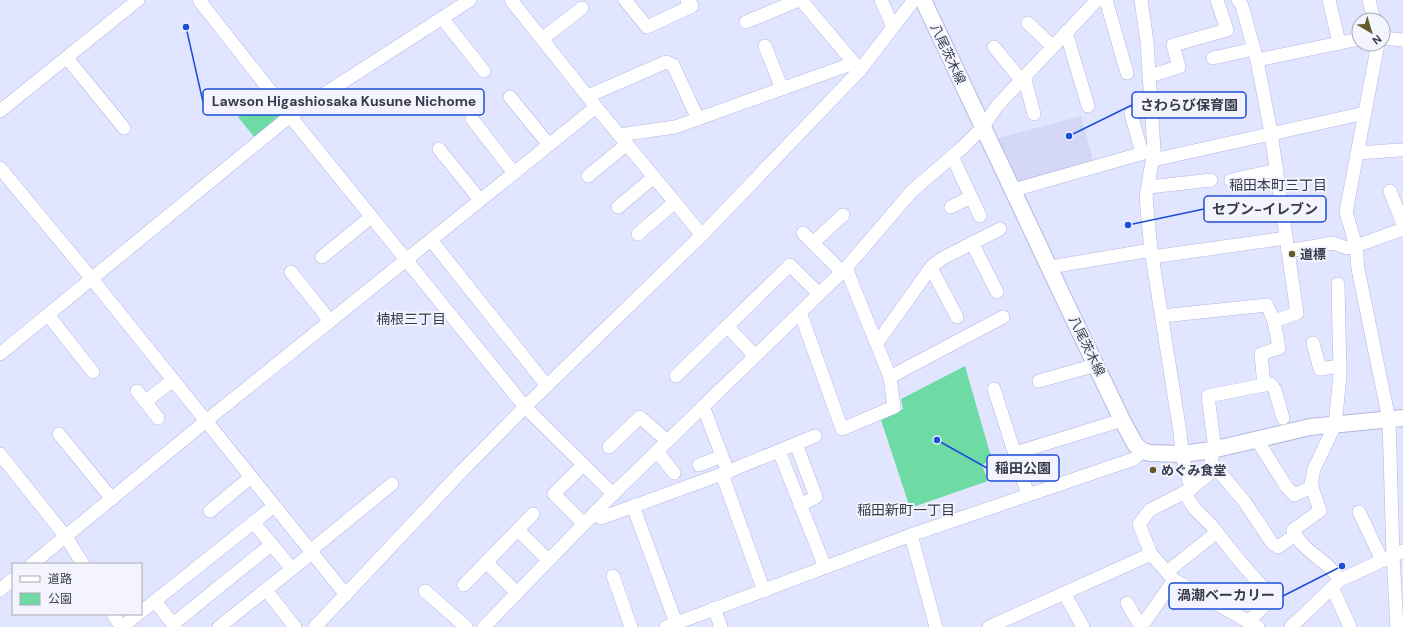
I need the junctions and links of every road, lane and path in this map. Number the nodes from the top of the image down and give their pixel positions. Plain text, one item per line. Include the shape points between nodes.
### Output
1 (138, 0) edge
2 (199, 0) edge
3 (470, 0) edge
4 (511, 0) edge
5 (625, 0) edge
6 (687, 0) edge
7 (800, 0) edge
8 (881, 0) edge
9 (914, 0) edge
10 (923, 0) edge
11 (1106, 0) edge
12 (1141, 0) edge
13 (1217, 0) edge
14 (1238, 0) edge
15 (1329, 0) edge
16 (1369, 0) edge
17 (1091, 2) edge
18 (449, 5) edge
19 (582, 8) dead end
20 (1372, 12) edge
21 (442, 18) junction
22 (746, 22) dead end
23 (1028, 23) dead end
24 (893, 27) junction
25 (1066, 32) junction
26 (542, 39) junction
27 (1391, 39) edge
28 (1351, 40) edge
29 (1403, 40) edge
30 (1339, 43) junction
31 (765, 46) dead end
32 (1052, 46) junction
33 (994, 48) dead end
34 (1376, 52) edge
35 (1255, 55) junction
36 (67, 58) junction
37 (1213, 58) dead end
38 (857, 67) junction
39 (484, 72) dead end
40 (1127, 73) dead end
41 (1150, 76) junction
42 (1022, 78) junction
43 (782, 89) junction
44 (510, 97) dead end
45 (592, 101) junction
46 (1088, 106) dead end
47 (0, 111) edge
48 (1365, 113) junction
49 (1034, 114) dead end
50 (1131, 114) dead end
51 (290, 116) junction
52 (472, 119) dead end
53 (698, 119) junction
54 (983, 127) junction
55 (124, 128) dead end
56 (1271, 133) junction
57 (623, 139) junction
58 (549, 145) junction
59 (439, 149) dead end
60 (1400, 150) dead end
61 (1358, 153) junction
62 (1150, 154) junction
63 (952, 156) junction
64 (0, 168) edge
65 (1277, 170) junction
66 (514, 173) junction
67 (588, 176) dead end
68 (654, 177) junction
69 (1211, 180) dead end
70 (1231, 180) dead end
71 (1148, 187) junction
72 (1013, 190) junction
73 (1390, 191) dead end
74 (971, 197) junction
75 (480, 200) junction
76 (675, 202) junction
77 (618, 207) dead end
78 (951, 207) dead end
79 (843, 215) dead end
80 (980, 216) dead end
81 (371, 217) junction
82 (1403, 224) edge
83 (1000, 229) dead end
84 (1403, 229) edge
85 (803, 233) dead end
86 (638, 234) dead end
87 (702, 235) junction
88 (1286, 238) junction
89 (431, 240) junction
90 (813, 243) junction
91 (972, 243) junction
92 (1356, 246) junction
93 (1288, 251) junction
94 (1152, 254) junction
95 (322, 257) dead end
96 (406, 260) junction
97 (1050, 267) junction
98 (931, 268) junction
99 (844, 270) junction
100 (291, 272) dead end
101 (92, 279) junction
102 (1338, 284) dead end
103 (997, 292) dead end
104 (819, 294) junction
105 (800, 312) junction
106 (48, 315) junction
107 (1162, 316) junction
108 (1003, 317) dead end
109 (957, 318) dead end
110 (330, 321) junction
111 (1274, 321) junction
112 (727, 326) junction
113 (877, 343) junction
114 (1313, 343) dead end
115 (0, 354) edge
116 (755, 356) junction
117 (1096, 365) junction
118 (1340, 366) junction
119 (93, 372) dead end
120 (676, 376) dead end
121 (890, 377) junction
122 (173, 380) junction
123 (1039, 380) dead end
124 (1264, 385) junction
125 (547, 386) junction
126 (994, 389) dead end
127 (137, 391) dead end
128 (146, 401) junction
129 (703, 406) junction
130 (525, 407) junction
131 (158, 418) dead end
132 (1283, 418) dead end
133 (1396, 419) edge
134 (1122, 420) junction
135 (206, 421) junction
136 (1335, 425) junction
137 (59, 434) dead end
138 (815, 436) dead end
139 (1257, 440) junction
140 (667, 441) junction
141 (796, 444) junction
142 (609, 447) dead end
143 (657, 451) junction
144 (779, 451) junction
145 (1142, 451) junction
146 (1015, 453) junction
147 (0, 454) edge
148 (1182, 454) junction
149 (1213, 454) junction
150 (722, 456) junction
151 (699, 464) dead end
152 (583, 465) junction
153 (725, 473) junction
154 (674, 474) dead end
155 (251, 477) junction
156 (392, 484) dead end
157 (1312, 487) junction
158 (1187, 491) junction
159 (613, 494) junction
160 (1028, 495) junction
161 (112, 498) junction
162 (800, 505) junction
163 (274, 506) junction
164 (633, 506) junction
165 (210, 511) dead end
166 (595, 512) junction
167 (1359, 512) dead end
168 (533, 514) dead end
169 (253, 522) junction
170 (584, 524) junction
171 (518, 530) junction
172 (1217, 532) junction
173 (911, 535) junction
174 (1295, 535) junction
175 (66, 537) junction
176 (272, 544) junction
177 (311, 552) junction
178 (1151, 554) junction
179 (1393, 556) edge
180 (548, 560) junction
181 (486, 562) junction
182 (33, 563) edge
183 (82, 563) edge
184 (825, 567) junction
185 (292, 569) junction
186 (1399, 571) edge
187 (613, 576) dead end
188 (1170, 576) junction
189 (12, 580) edge
190 (1336, 583) junction
191 (464, 585) dead end
192 (0, 590) edge
193 (266, 590) junction
194 (764, 590) junction
195 (425, 592) dead end
196 (517, 593) junction
197 (346, 595) junction
198 (1060, 595) junction
199 (155, 601) junction
200 (1127, 604) dead end
201 (714, 608) junction
202 (142, 611) edge
203 (114, 615) edge
204 (137, 615) edge
205 (233, 623) edge
206 (1253, 624) edge
207 (671, 625) edge
208 (174, 626) edge
209 (122, 627) edge
210 (219, 627) edge
211 (295, 627) edge
212 (315, 627) edge
213 (466, 627) edge
214 (484, 627) edge
215 (631, 627) edge
216 (721, 627) edge
217 (936, 627) edge
218 (989, 627) edge
219 (1083, 627) edge
220 (1141, 627) edge
221 (1291, 627) edge
222 (1350, 627) edge
223 (1396, 627) edge

1 - 36 street
2 - 51 street
3 - 18 street
4 - 26 street
5 - 6 street via 647,27 692,6
7 - 22 street
7 - 38 street
8 - 24 street
9 - 24 street
10 - 54 main road, 八尾茨木線
11 - 40 street
12 - 41 street
13 - 41 street via 1227,30 1173,45 1179,67
14 - 35 street via 1242,6
15 - 30 street
16 - 20 street
17 - 25 street
18 - 21 street
19 - 26 street
21 - 39 street
21 - 51 street
23 - 32 street
24 - 38 street
25 - 32 street
25 - 46 street
26 - 45 street
27 - 29 street
28 - 30 street
30 - 35 street
31 - 43 street
32 - 42 street
33 - 42 street
34 - 48 street
35 - 37 street
35 - 56 street
36 - 47 street
36 - 55 street
38 - 43 street
38 - 87 street
41 - 62 street
42 - 49 street
42 - 54 street via 997,106
43 - 53 street
44 - 58 street
45 - 53 street via 666,62 673,64
45 - 57 street
45 - 58 street
48 - 56 street
48 - 61 street
50 - 62 street
51 - 81 street
51 - 101 street
52 - 66 street
53 - 57 street
54 - 63 street
54 - 72 main road, 八尾茨木線
56 - 62 street
56 - 65 street
57 - 67 street
57 - 68 street
58 - 66 street
59 - 75 street
60 - 61 street
61 - 92 street via 1346,212
62 - 71 street
62 - 72 street
63 - 74 street
63 - 99 street via 912,191
64 - 101 street
65 - 70 street
65 - 88 street
66 - 75 street
68 - 76 street
68 - 77 street
69 - 71 street
71 - 94 street via 1146,197
72 - 97 main road, 八尾茨木線
73 - 82 street
74 - 78 street
74 - 80 street
75 - 89 street
76 - 86 street
76 - 87 street
79 - 90 street
81 - 95 street
81 - 96 street
83 - 91 street
84 - 92 street
85 - 90 street
87 - 125 street
88 - 93 street
88 - 94 street
89 - 96 street
89 - 125 street
90 - 99 street
91 - 98 street via 943,258
91 - 103 street
92 - 93 street via 1347,248 1333,243
92 - 133 street via 1358,269
93 - 111 street via 1297,313
94 - 97 street
94 - 107 street
96 - 110 street
96 - 130 street
97 - 117 main road, 八尾茨木線
98 - 109 street
98 - 113 street
99 - 104 street
99 - 113 street
100 - 110 street
101 - 106 street
101 - 122 street
102 - 118 street
104 - 105 street
104 - 112 street via 790,265
105 - 116 street
105 - 121 street via 842,429 894,407
106 - 115 street
106 - 119 street
107 - 111 street via 1267,305
107 - 148 street
108 - 121 street
110 - 135 street
111 - 124 street via 1279,348 1261,354
112 - 116 street
112 - 120 street
113 - 121 street
114 - 118 street via 1320,369
116 - 129 street
117 - 123 street
117 - 134 main road, 八尾茨木線
118 - 136 street
122 - 128 street
122 - 135 street
124 - 132 street via 1271,384 1275,390
124 - 149 street via 1208,396
125 - 130 street
126 - 146 street
127 - 128 street
128 - 131 street
129 - 140 street
129 - 150 street
130 - 152 street
130 - 197 street
133 - 136 main road
133 - 179 street
134 - 145 main road, 八尾茨木線 via 1135,444
134 - 146 street
135 - 155 street
135 - 161 street
136 - 139 main road via 1310,427
136 - 157 street via 1314,469
137 - 161 street
138 - 141 street
139 - 149 main road
139 - 157 street via 1294,496
140 - 142 street via 640,417
140 - 143 street
141 - 144 street
141 - 162 street via 816,498
143 - 154 street
143 - 159 street
144 - 153 street
144 - 162 street
145 - 148 main road
145 - 160 street via 1134,458
146 - 160 street
147 - 175 street
148 - 149 main road
148 - 158 street
149 - 158 street via 1211,472
149 - 174 street via 1272,543 1278,547
150 - 151 street
150 - 153 street
152 - 159 street
152 - 170 street via 554,494
153 - 164 street
153 - 194 street
155 - 163 street
155 - 165 street
156 - 177 street
157 - 174 street via 1320,511 1293,530
158 - 172 street via 1195,509
158 - 178 street via 1150,510 1139,524
159 - 166 street
160 - 173 street
161 - 175 street
162 - 184 street
163 - 169 street
163 - 177 street
164 - 166 street via 601,518
164 - 207 street
166 - 170 street
167 - 179 street
168 - 171 street
169 - 176 street
169 - 199 street
170 - 180 street
171 - 180 street
171 - 181 street
172 - 188 street
172 - 206 street via 1272,598
173 - 184 street
173 - 217 street
174 - 190 street via 1328,567
175 - 182 street
175 - 183 street
176 - 185 street
176 - 208 street
177 - 185 street
177 - 197 street
178 - 188 street
178 - 198 street
179 - 186 street
179 - 190 street
180 - 196 street
181 - 191 street
181 - 196 street
184 - 194 street
185 - 193 street
186 - 223 street
187 - 215 street
188 - 206 street
188 - 220 street
189 - 192 street
190 - 221 street
190 - 222 street
193 - 205 street
193 - 211 street
194 - 201 street
195 - 213 street
196 - 214 street
197 - 212 street
198 - 218 street
198 - 219 street
199 - 202 street
199 - 208 street
200 - 220 street
201 - 207 street
201 - 216 street
203 - 209 street
204 - 209 street
205 - 210 street

